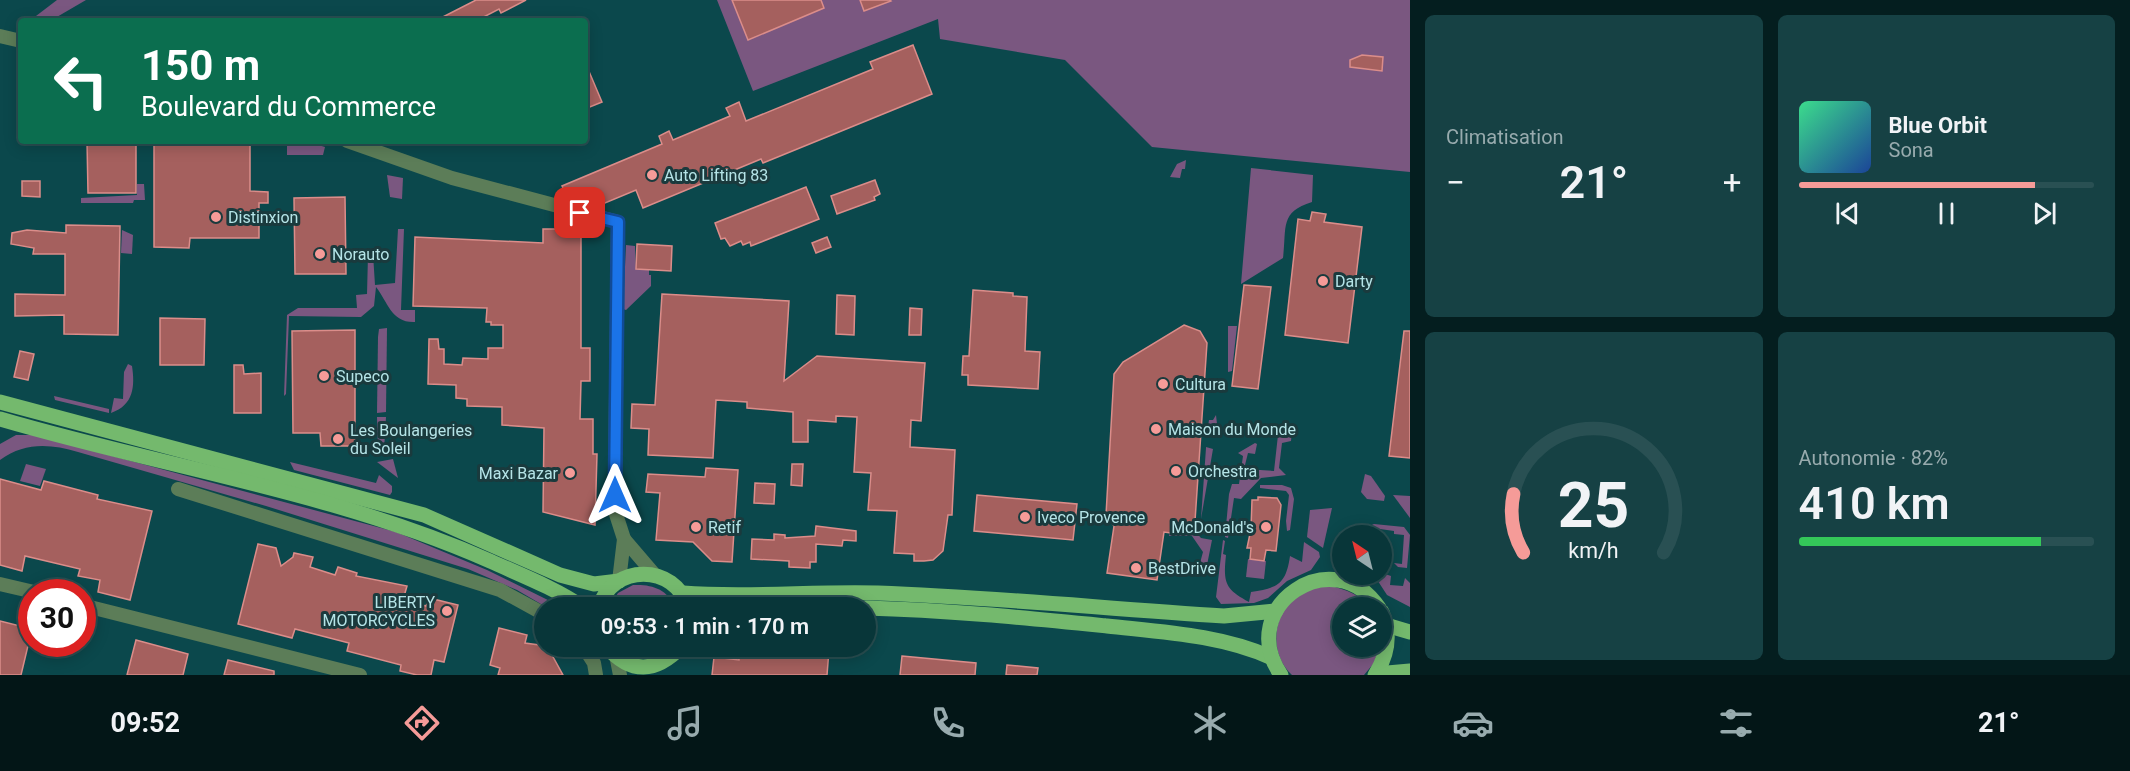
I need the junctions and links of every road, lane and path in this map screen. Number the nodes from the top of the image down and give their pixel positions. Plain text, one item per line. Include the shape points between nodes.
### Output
1 (0, 36) edge
2 (18, 39) edge
3 (356, 144) edge
4 (0, 402) edge
5 (0, 419) edge
6 (178, 489) dead end
7 (624, 539) junction
8 (654, 574) junction
9 (619, 582) junction
10 (0, 584) edge
11 (18, 588) edge
12 (566, 597) edge
13 (604, 597) edge
14 (683, 597) edge
15 (747, 597) edge
16 (1371, 597) edge
17 (96, 609) edge
18 (534, 609) edge
19 (876, 609) edge
20 (1276, 611) junction
21 (1392, 622) edge
22 (1410, 632) edge
23 (590, 657) edge
24 (672, 657) edge
25 (1384, 657) edge
26 (1272, 658) junction
27 (618, 668) edge
28 (652, 671) edge
29 (1410, 671) edge
30 (360, 675) edge
31 (596, 675) edge
32 (1281, 675) edge
33 (1376, 675) edge

1 - 2 street
3 - 7 street via 452,178 618,222 615,512
4 - 9 main road via 424,515 583,582
5 - 12 main road via 383,519 475,555
6 - 18 street via 500,590
7 - 8 street
7 - 9 street
8 - 9 main road via 629,576
8 - 14 main road via 666,578
9 - 13 main road
10 - 11 street
15 - 20 main road via 822,591 1224,616
16 - 20 main road via 1343,581 1320,580 1294,590
17 - 30 street
19 - 26 main road via 1020,617 1165,632 1223,643
20 - 26 main road via 1269,629
21 - 22 main road
23 - 31 street
24 - 28 main road
25 - 33 main road
26 - 32 main road
27 - 28 main road
29 - 33 main road

